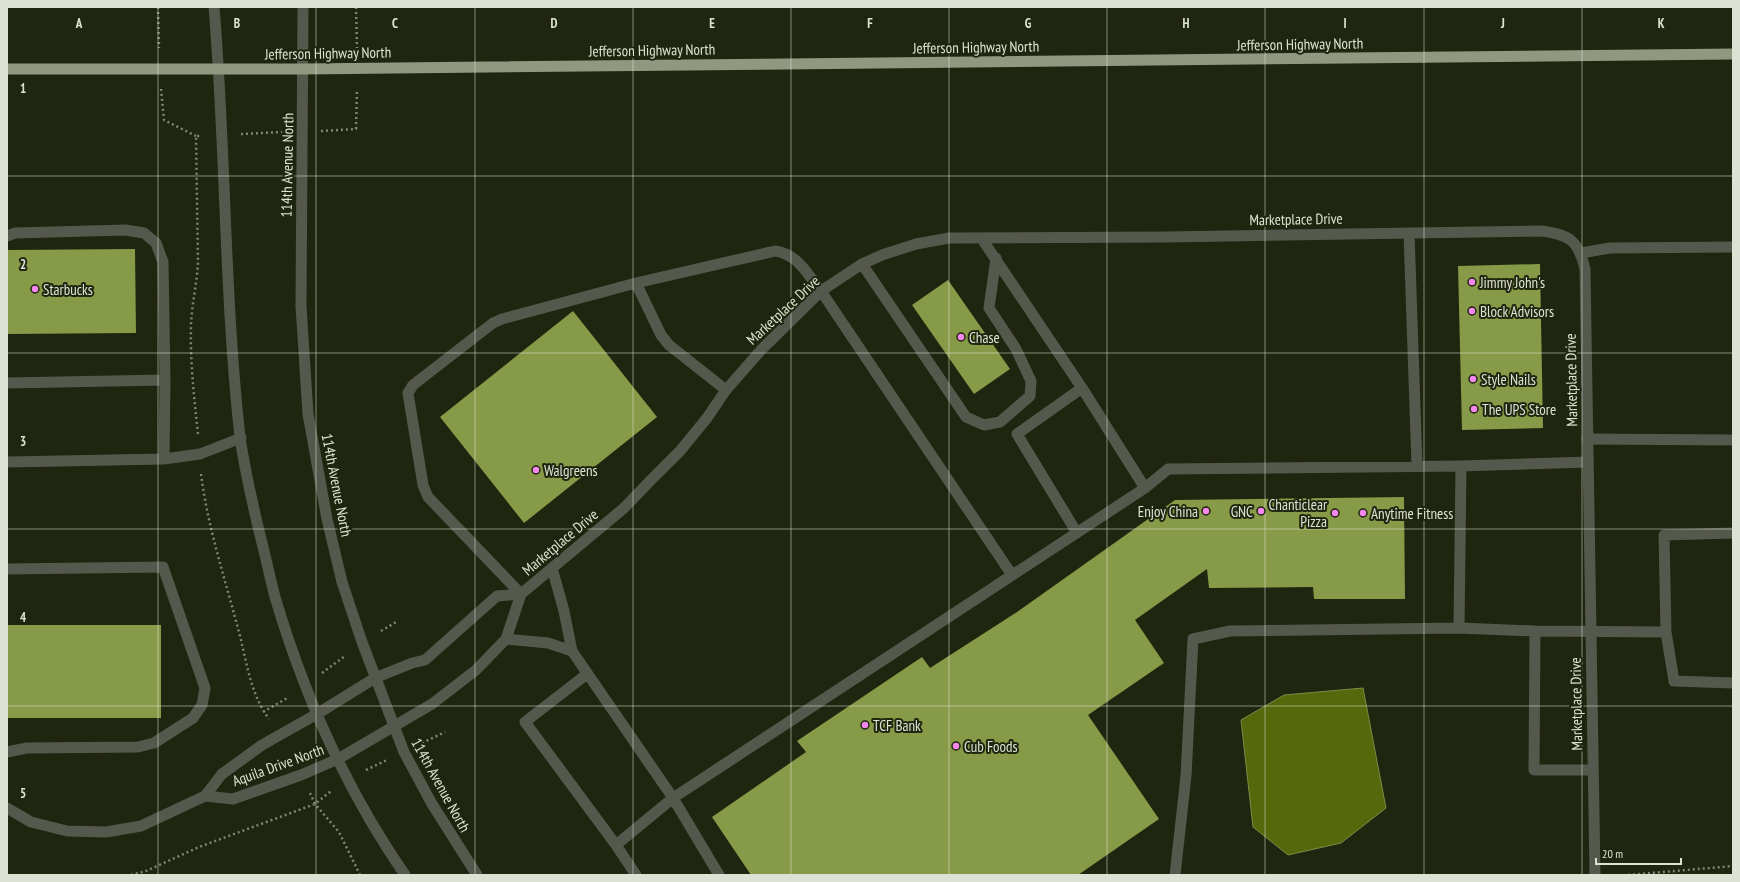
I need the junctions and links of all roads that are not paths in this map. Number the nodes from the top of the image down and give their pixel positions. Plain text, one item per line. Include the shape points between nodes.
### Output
1 (214, 7) edge
2 (303, 7) edge
3 (1733, 54) edge
4 (7, 68) edge
5 (219, 69) junction
6 (304, 69) junction
7 (1409, 233) junction
8 (7, 236) edge
9 (982, 239) junction
10 (1733, 247) edge
11 (1581, 253) junction
12 (996, 258) junction
13 (862, 264) junction
14 (636, 283) junction
15 (821, 291) junction
16 (165, 380) junction
17 (7, 383) edge
18 (1082, 388) junction
19 (726, 390) junction
20 (240, 438) junction
21 (1587, 439) junction
22 (1733, 440) edge
23 (164, 459) junction
24 (7, 462) edge
25 (1588, 462) junction
26 (1417, 466) junction
27 (1461, 466) junction
28 (1145, 488) junction
29 (1077, 533) junction
30 (1733, 533) edge
31 (552, 568) junction
32 (7, 569) edge
33 (1012, 576) junction
34 (521, 594) junction
35 (1459, 628) junction
36 (1590, 630) junction
37 (1535, 631) junction
38 (1666, 632) junction
39 (506, 639) junction
40 (572, 651) junction
41 (587, 674) junction
42 (376, 678) junction
43 (1733, 682) edge
44 (317, 714) junction
45 (395, 727) junction
46 (7, 752) edge
47 (338, 759) junction
48 (1592, 770) junction
49 (205, 796) junction
50 (673, 798) junction
51 (7, 808) edge
52 (616, 844) junction
53 (405, 875) edge
54 (476, 875) edge
55 (636, 875) edge
56 (719, 875) edge
57 (1175, 875) edge
58 (1595, 875) edge

1 - 5 street
2 - 6 street, 114th Avenue North
3 - 6 highway, Jefferson Highway North
4 - 5 highway, Jefferson Highway North
5 - 6 highway, Jefferson Highway North
5 - 20 street via 231,337
6 - 42 street, 114th Avenue North via 301,306 308,414 327,519 342,582
7 - 9 street, Marketplace Drive
7 - 11 street, Marketplace Drive via 1542,231 1560,234 1570,239
7 - 26 street
8 - 16 street via 15,233 125,230 144,233 156,243 163,262
9 - 12 street
9 - 13 street, Marketplace Drive via 949,238 916,244
10 - 11 street via 1610,248
11 - 21 street, Marketplace Drive via 1585,269
12 - 13 street via 989,308 1016,349 1031,381 1030,396 1000,422 984,425 966,417
12 - 18 street
13 - 15 street, Marketplace Drive
14 - 15 street via 775,251 795,258
14 - 19 street via 661,335 669,345
14 - 34 street via 493,323 413,385 408,393 423,485 428,497
15 - 19 street, Marketplace Drive via 788,322
15 - 33 street
16 - 17 street
16 - 23 street
18 - 28 street
18 - 29 street via 1017,434
19 - 31 street, Marketplace Drive via 680,451 624,508
20 - 23 street via 200,454
20 - 44 street via 250,494 275,596
21 - 22 street
21 - 25 street, Marketplace Drive
23 - 24 street
25 - 27 street
25 - 36 street, Marketplace Drive
26 - 27 street
26 - 28 street via 1168,469
27 - 35 street
28 - 29 street
29 - 33 street
30 - 38 street via 1664,535
31 - 34 street, Marketplace Drive
31 - 40 street
32 - 46 street via 163,566 205,688 202,705 193,718 154,743 138,747 27,748
33 - 50 street
34 - 39 street, Marketplace Drive
34 - 42 street, Marketplace Drive via 497,596 425,660
35 - 37 street
35 - 57 street via 1230,631 1193,639 1186,776
36 - 37 street
36 - 38 street
36 - 48 street, Marketplace Drive
37 - 48 street via 1534,770
38 - 43 street via 1674,681
39 - 40 street via 548,643
39 - 45 street, Marketplace Drive via 460,683
40 - 41 street
41 - 50 street
41 - 52 street via 525,722
42 - 44 street, Marketplace Drive
42 - 45 street, 114th Avenue North
44 - 47 street
44 - 49 street, Aquila Drive North via 262,745 222,774
45 - 47 street, Marketplace Drive
45 - 54 street, 114th Avenue North via 404,752 432,804
47 - 49 street, Aquila Drive North via 233,799
47 - 53 street via 374,826
48 - 58 street, Marketplace Drive
49 - 51 street, Aquila Drive North via 141,826 106,832 67,831 31,822
50 - 52 street
50 - 56 street
52 - 55 street

